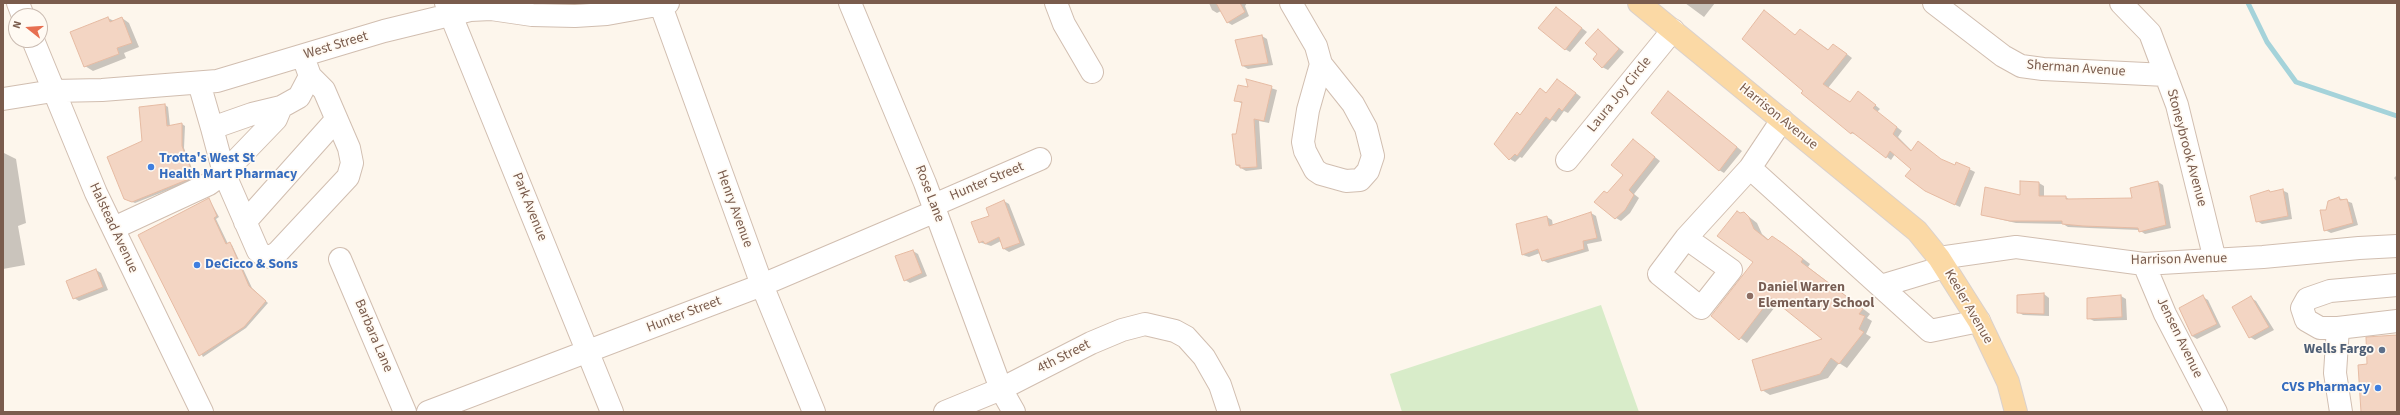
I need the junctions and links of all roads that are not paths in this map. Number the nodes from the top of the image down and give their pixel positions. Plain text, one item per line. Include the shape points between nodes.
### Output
1 (850, 3) edge
2 (1056, 3) edge
3 (1291, 3) edge
4 (1639, 3) edge
5 (1934, 3) edge
6 (2121, 3) edge
7 (663, 4) edge
8 (449, 8) edge
9 (1672, 30) junction
10 (36, 48) edge
11 (303, 55) junction
12 (1321, 64) junction
13 (1092, 72) dead end
14 (2166, 75) junction
15 (310, 76) junction
16 (199, 83) junction
17 (54, 91) junction
18 (3, 99) edge
19 (281, 107) junction
20 (336, 120) junction
21 (1782, 120) junction
22 (212, 128) junction
23 (1040, 159) dead end
24 (1567, 160) dead end
25 (1750, 168) junction
26 (224, 172) junction
27 (935, 208) junction
28 (245, 222) junction
29 (114, 228) junction
30 (1917, 232) joint
31 (1686, 238) dead end
32 (2397, 246) edge
33 (340, 259) dead end
34 (2215, 260) junction
35 (1942, 262) junction
36 (2144, 264) junction
37 (762, 285) junction
38 (1881, 286) junction
39 (2397, 286) edge
40 (2397, 320) edge
41 (1980, 321) junction
42 (2338, 328) junction
43 (588, 352) junction
44 (1001, 388) junction
45 (202, 412) edge
46 (405, 412) edge
47 (428, 412) edge
48 (612, 412) edge
49 (814, 412) edge
50 (945, 412) edge
51 (1014, 412) edge
52 (1230, 412) edge
53 (2016, 412) edge
54 (2216, 412) edge
55 (2341, 412) edge

1 - 27 street, Rose Lane
2 - 13 street via 1064,24
3 - 12 street via 1316,46
4 - 9 main road, Harrison Avenue
5 - 14 street, Sherman Avenue via 2003,56 2021,66
6 - 14 street, Stoneybrook Avenue via 2150,33
7 - 8 street, West Street via 607,14 575,16
7 - 37 street, Henry Avenue
8 - 11 street, West Street
8 - 43 street, Park Avenue
9 - 21 main road, Harrison Avenue
9 - 24 street, Laura Joy Circle
10 - 17 street, Halstead Avenue
11 - 15 street
11 - 16 street, West Street via 217,81
12 - 12 street via 1308,110 1303,142 1305,151 1315,170 1321,174 1346,182 1360,180 1368,171 1373,156 1366,128 1353,104
14 - 34 street, Stoneybrook Avenue via 2177,105
15 - 19 street via 299,97
15 - 20 street via 324,90
16 - 17 street, West Street
16 - 22 street
17 - 18 street, West Street
17 - 29 street, Halstead Avenue via 96,193
19 - 22 street
19 - 26 street via 276,119
20 - 28 street
20 - 28 street via 349,148 352,163 348,178 271,257 263,256 258,251
21 - 25 street
21 - 30 main road, Harrison Avenue
22 - 26 street
23 - 27 street, Hunter Street
25 - 31 street
25 - 38 street
26 - 28 street
26 - 29 street via 209,184
27 - 37 street, Hunter Street
27 - 44 street, Rose Lane
29 - 45 street, Halstead Avenue
30 - 35 main road, Keeler Avenue
32 - 34 street, Harrison Avenue
33 - 46 street, Barbara Lane
34 - 36 street, Harrison Avenue
35 - 36 street, Harrison Avenue via 2016,247
35 - 38 street, Harrison Avenue
35 - 41 main road, Keeler Avenue
36 - 54 street, Jensen Avenue via 2165,314
37 - 43 street, Hunter Street
37 - 49 street, Henry Avenue
38 - 41 street via 1930,331
39 - 42 street via 2330,291 2307,299 2302,308 2306,320 2320,328
40 - 42 street
41 - 53 main road, Keeler Avenue via 2008,382
42 - 55 street via 2335,372
43 - 47 street, Hunter Street
43 - 48 street, Park Avenue
44 - 50 street, 4th Street
44 - 51 street, Rose Lane
44 - 52 street, 4th Street via 1091,342 1145,324 1175,330 1186,337 1204,356

